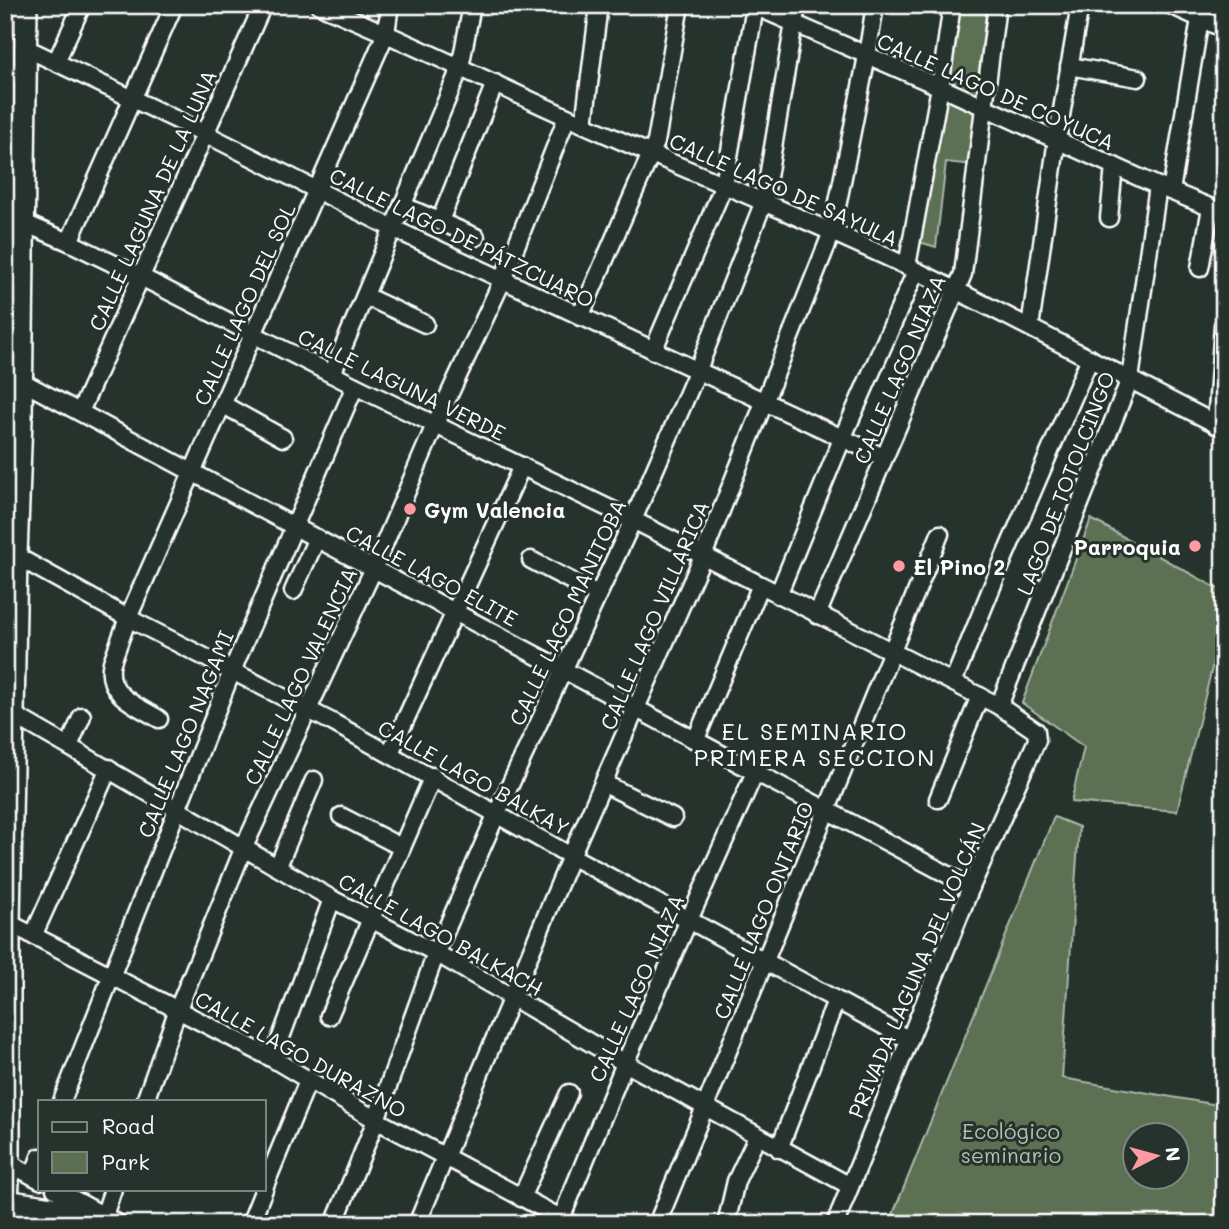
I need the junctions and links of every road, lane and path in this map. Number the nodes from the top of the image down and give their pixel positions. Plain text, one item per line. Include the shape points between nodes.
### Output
1 (26, 5) edge
2 (82, 5) edge
3 (174, 5) edge
4 (263, 5) edge
5 (319, 5) edge
6 (390, 5) edge
7 (472, 5) edge
8 (599, 5) edge
9 (680, 5) edge
10 (797, 5) edge
11 (874, 5) edge
12 (952, 5) edge
13 (997, 5) edge
14 (1080, 5) edge
15 (1170, 5) edge
16 (753, 6) edge
17 (1200, 19) junction
18 (794, 24) junction
19 (1224, 29) edge
20 (386, 33) junction
21 (26, 48) junction
22 (867, 56) junction
23 (56, 62) junction
24 (1069, 66) junction
25 (460, 68) junction
26 (15, 74) edge
27 (1138, 78) dead end
28 (495, 83) junction
29 (940, 87) junction
30 (134, 99) junction
31 (985, 108) junction
32 (567, 117) junction
33 (584, 124) junction
34 (204, 133) junction
35 (1057, 139) junction
36 (652, 153) junction
37 (1114, 166) junction
38 (724, 185) junction
39 (1165, 188) junction
40 (317, 190) junction
41 (764, 201) junction
42 (404, 206) junction
43 (1217, 210) edge
44 (1109, 218) dead end
45 (440, 221) junction
46 (24, 223) junction
47 (394, 229) junction
48 (832, 232) junction
49 (476, 237) dead end
50 (69, 242) junction
51 (14, 261) edge
52 (911, 268) junction
53 (1200, 268) dead end
54 (141, 277) junction
55 (503, 279) junction
56 (956, 290) junction
57 (365, 296) junction
58 (580, 317) junction
59 (425, 324) dead end
60 (1223, 325) edge
61 (1030, 327) junction
62 (254, 334) junction
63 (653, 351) junction
64 (1090, 358) junction
65 (697, 372) junction
66 (332, 374) junction
67 (1222, 374) edge
68 (1130, 379) junction
69 (21, 381) junction
70 (355, 386) junction
71 (765, 403) junction
72 (222, 404) junction
73 (80, 412) junction
74 (13, 416) edge
75 (435, 425) junction
76 (1220, 427) edge
77 (283, 438) dead end
78 (842, 439) junction
79 (883, 457) junction
80 (522, 466) junction
81 (192, 472) junction
82 (634, 520) junction
83 (294, 525) junction
84 (940, 534) dead end
85 (317, 538) junction
86 (16, 556) junction
87 (703, 556) junction
88 (531, 560) dead end
89 (374, 568) junction
90 (760, 587) junction
91 (293, 590) dead end
92 (598, 595) junction
93 (778, 595) junction
94 (454, 610) junction
95 (817, 615) junction
96 (128, 618) junction
97 (892, 651) junction
98 (564, 670) junction
99 (232, 671) junction
100 (953, 682) junction
101 (980, 696) junction
102 (999, 706) junction
103 (307, 708) junction
104 (637, 709) junction
105 (14, 715) junction
106 (82, 716) dead end
107 (159, 719) dead end
108 (1038, 734) joint
109 (696, 739) junction
110 (69, 746) junction
111 (390, 753) junction
112 (109, 768) junction
113 (756, 770) junction
114 (433, 776) junction
115 (314, 780) dead end
116 (605, 784) junction
117 (938, 799) dead end
118 (177, 807) junction
119 (827, 807) junction
120 (497, 813) junction
121 (341, 816) dead end
122 (673, 818) dead end
123 (8, 843) edge
124 (244, 847) junction
125 (401, 847) junction
126 (571, 856) junction
127 (278, 866) junction
128 (971, 887) junction
129 (332, 898) junction
130 (688, 919) junction
131 (372, 920) junction
132 (9, 923) junction
133 (33, 936) junction
134 (7, 950) edge
135 (436, 953) junction
136 (765, 961) junction
137 (110, 977) junction
138 (512, 998) junction
139 (836, 1000) junction
140 (178, 1009) junction
141 (329, 1016) dead end
142 (908, 1039) junction
143 (273, 1059) junction
144 (625, 1063) junction
145 (308, 1081) junction
146 (569, 1093) dead end
147 (62, 1100) edge
148 (145, 1100) edge
149 (705, 1107) junction
150 (376, 1120) junction
151 (757, 1137) junction
152 (779, 1149) junction
153 (444, 1157) junction
154 (7, 1162) edge
155 (37, 1178) edge
156 (266, 1183) edge
157 (850, 1186) junction
158 (57, 1190) edge
159 (113, 1190) edge
160 (263, 1190) edge
161 (521, 1198) junction
162 (6, 1201) edge
163 (112, 1220) edge
164 (564, 1222) edge
165 (250, 1224) edge
166 (334, 1224) edge
167 (417, 1224) edge
168 (657, 1224) edge
169 (726, 1224) edge
170 (835, 1224) edge

1 - 21 main road
2 - 23 street
3 - 30 street
4 - 34 street, CALLE LAGUNA DE LA LUNA
5 - 20 street, CALLE LAGO DE SAYULA
6 - 20 street, CALLE LAGO DEL SOL
7 - 25 street
8 - 33 street
9 - 36 street
10 - 18 street, CALLE LAGO MANITOBA
11 - 22 street, CALLE LAGO VILLARICA
12 - 29 street
13 - 31 street, CALLE LAGO NIAZA
14 - 24 street
15 - 17 street
16 - 18 street, CALLE LAGO DE COYUCA
16 - 38 street
17 - 19 street
17 - 39 street, LAGO DE TOTOLCINGO
18 - 22 street, CALLE LAGO DE COYUCA
18 - 41 street, CALLE LAGO MANITOBA
20 - 25 street, CALLE LAGO DE SAYULA
20 - 40 street, CALLE LAGO DEL SOL
21 - 23 street, CALLE LAGO DE PÁTZCUARO
21 - 26 main road
22 - 29 street, CALLE LAGO DE COYUCA
22 - 48 street, CALLE LAGO VILLARICA
23 - 30 street, CALLE LAGO DE PÁTZCUARO
24 - 27 street
24 - 35 street
25 - 28 street, CALLE LAGO DE SAYULA
25 - 42 street
26 - 46 main road
28 - 32 street, CALLE LAGO DE SAYULA
28 - 45 street
29 - 31 street, CALLE LAGO DE COYUCA
29 - 52 street
30 - 34 street, CALLE LAGO DE PÁTZCUARO
30 - 50 street
31 - 35 street, CALLE LAGO DE COYUCA
31 - 56 street, CALLE LAGO NIAZA via 964,266
32 - 33 street, CALLE LAGO DE SAYULA
32 - 55 street, CALLE LAGO VALENCIA
33 - 36 street, CALLE LAGO DE SAYULA
34 - 40 street, CALLE LAGO DE PÁTZCUARO
34 - 54 street, CALLE LAGUNA DE LA LUNA
35 - 37 street, CALLE LAGO DE COYUCA
35 - 61 street
36 - 38 street, CALLE LAGO DE SAYULA
36 - 58 street
37 - 39 street, CALLE LAGO DE COYUCA
37 - 44 street
38 - 41 street, CALLE LAGO DE SAYULA
38 - 63 street
39 - 43 street, CALLE LAGO DE COYUCA
39 - 68 street, LAGO DE TOTOLCINGO
40 - 47 street, CALLE LAGO DE PÁTZCUARO
40 - 62 street, CALLE LAGO DEL SOL
41 - 48 street, CALLE LAGO DE SAYULA
41 - 65 street, CALLE LAGO MANITOBA
42 - 45 street
42 - 47 street
43 - 53 street
45 - 49 street
46 - 50 street, CALLE LAGUNA VERDE
46 - 51 main road
47 - 55 street, CALLE LAGO DE PÁTZCUARO
47 - 57 street
48 - 52 street, CALLE LAGO DE SAYULA
48 - 71 street, CALLE LAGO VILLARICA
50 - 54 street, CALLE LAGUNA VERDE
51 - 69 main road
52 - 56 street, CALLE LAGO DE SAYULA
52 - 78 street
54 - 62 street, CALLE LAGUNA VERDE
54 - 73 street, CALLE LAGUNA DE LA LUNA
55 - 58 street, CALLE LAGO DE PÁTZCUARO
55 - 75 street, CALLE LAGO VALENCIA
56 - 61 street, CALLE LAGO DE SAYULA
56 - 79 street, CALLE LAGO NIAZA
57 - 59 street
57 - 66 street
58 - 63 street, CALLE LAGO DE PÁTZCUARO
60 - 67 street
61 - 64 street, CALLE LAGO DE SAYULA
62 - 66 street, CALLE LAGUNA VERDE
62 - 72 street, CALLE LAGO DEL SOL
63 - 65 street, CALLE LAGO DE PÁTZCUARO
64 - 68 street, CALLE LAGO DE SAYULA
64 - 100 street
65 - 71 street, CALLE LAGO DE PÁTZCUARO
65 - 82 street, CALLE LAGO MANITOBA
66 - 70 street, CALLE LAGUNA VERDE
67 - 76 street
68 - 76 street, CALLE LAGO DE SAYULA
68 - 102 street, LAGO DE TOTOLCINGO
69 - 73 street, CALLE LAGO ELITE
69 - 74 main road
70 - 75 street, CALLE LAGUNA VERDE
70 - 83 street, CALLE LAGO NAGAMI
71 - 78 street, CALLE LAGO DE PÁTZCUARO
71 - 87 street, CALLE LAGO VILLARICA
72 - 77 street
72 - 81 street, CALLE LAGO DEL SOL
73 - 81 street, CALLE LAGO ELITE
74 - 86 main road
75 - 80 street, CALLE LAGUNA VERDE
75 - 89 street, CALLE LAGO VALENCIA
78 - 79 street, CALLE LAGO DE PÁTZCUARO
78 - 93 street
79 - 95 street, CALLE LAGO NIAZA
80 - 82 street, CALLE LAGUNA VERDE
80 - 94 street
81 - 83 street, CALLE LAGO ELITE
81 - 96 street, CALLE LAGO DEL SOL
82 - 87 street, CALLE LAGUNA VERDE
82 - 92 street, CALLE LAGO MANITOBA
83 - 85 street, CALLE LAGO ELITE
83 - 99 street, CALLE LAGO NAGAMI
84 - 97 street, CALLE LAGO ONTARIO
85 - 89 street, CALLE LAGO ELITE
85 - 91 street
86 - 96 street, CALLE LAGO BALKAY
86 - 105 main road
87 - 90 street, CALLE LAGUNA VERDE
87 - 104 street, CALLE LAGO VILLARICA
88 - 92 street
89 - 94 street, CALLE LAGO ELITE
89 - 103 street, CALLE LAGO VALENCIA
90 - 93 street, CALLE LAGUNA VERDE
90 - 109 street
92 - 98 street, CALLE LAGO MANITOBA
93 - 95 street, CALLE LAGUNA VERDE
94 - 98 street, CALLE LAGO ELITE
94 - 111 street
95 - 97 street, CALLE LAGUNA VERDE
96 - 99 street, CALLE LAGO BALKAY
96 - 107 street, CALLE LAGO DEL SOL via 110,669 114,688
97 - 100 street, CALLE LAGUNA VERDE
97 - 119 street, CALLE LAGO ONTARIO
98 - 104 street, CALLE LAGO ELITE
98 - 120 street, CALLE LAGO MANITOBA
99 - 103 street, CALLE LAGO BALKAY
99 - 118 street, CALLE LAGO NAGAMI
100 - 101 street, CALLE LAGUNA VERDE
101 - 102 street, CALLE LAGUNA VERDE
101 - 117 street
102 - 108 street, CALLE LAGUNA VERDE
103 - 111 street, CALLE LAGO BALKAY
103 - 124 street, CALLE LAGO VALENCIA
104 - 109 street, CALLE LAGO ELITE
104 - 116 street, CALLE LAGO VILLARICA
105 - 110 street, CALLE LAGO BALKACH
105 - 123 main road
106 - 110 street
108 - 128 street, PRIVADA LAGUNA DEL VOLCÁN
109 - 113 street, CALLE LAGO ELITE
110 - 112 street, CALLE LAGO BALKACH
111 - 114 street, CALLE LAGO BALKAY
112 - 118 street, CALLE LAGO BALKACH
112 - 133 street
113 - 119 street, CALLE LAGO ELITE
113 - 130 street, CALLE LAGO NIAZA
114 - 120 street, CALLE LAGO BALKAY
114 - 125 street
115 - 127 street
116 - 122 street
116 - 126 street, CALLE LAGO VILLARICA
118 - 124 street, CALLE LAGO BALKACH
118 - 137 street, CALLE LAGO NAGAMI
119 - 128 street, CALLE LAGO ELITE
119 - 136 street, CALLE LAGO ONTARIO
120 - 126 street, CALLE LAGO BALKAY
120 - 135 street, CALLE LAGO MANITOBA
121 - 125 street
123 - 132 main road
124 - 127 street, CALLE LAGO BALKACH
124 - 140 street, CALLE LAGO VALENCIA
125 - 131 street
126 - 130 street, CALLE LAGO BALKAY
126 - 138 street, CALLE LAGO VILLARICA
127 - 129 street, CALLE LAGO BALKACH
128 - 142 street, PRIVADA LAGUNA DEL VOLCÁN
129 - 131 street, CALLE LAGO BALKACH
129 - 143 street
130 - 136 street, CALLE LAGO BALKAY
130 - 144 street, CALLE LAGO NIAZA
131 - 135 street, CALLE LAGO BALKACH
131 - 141 street
132 - 133 street, CALLE LAGO DURAZNO
132 - 134 main road
133 - 137 street, CALLE LAGO DURAZNO
134 - 154 main road
135 - 138 street, CALLE LAGO BALKACH
135 - 150 street, CALLE LAGO MANITOBA
136 - 139 street, CALLE LAGO BALKAY
136 - 149 street, CALLE LAGO ONTARIO
137 - 140 street, CALLE LAGO DURAZNO
137 - 147 street, CALLE LAGO NAGAMI
138 - 144 street, CALLE LAGO BALKACH
138 - 153 street, CALLE LAGO VILLARICA
139 - 142 street, CALLE LAGO BALKAY
139 - 152 street
140 - 143 street, CALLE LAGO DURAZNO
140 - 148 street, CALLE LAGO VALENCIA
142 - 157 street, PRIVADA LAGUNA DEL VOLCÁN
143 - 145 street, CALLE LAGO DURAZNO
144 - 149 street, CALLE LAGO BALKACH
144 - 164 street, CALLE LAGO NIAZA
145 - 150 street, CALLE LAGO DURAZNO
145 - 156 street
146 - 161 street
149 - 151 street, CALLE LAGO BALKACH
149 - 168 street, CALLE LAGO ONTARIO
150 - 153 street, CALLE LAGO DURAZNO
150 - 166 street, CALLE LAGO MANITOBA
151 - 152 street, CALLE LAGO BALKACH
151 - 169 street via 737,1181
152 - 157 street, CALLE LAGO BALKACH
153 - 161 street, CALLE LAGO DURAZNO
153 - 167 street, CALLE LAGO VILLARICA
154 - 155 street
154 - 162 main road
157 - 170 street, PRIVADA LAGUNA DEL VOLCÁN
158 - 163 street
159 - 163 street
160 - 165 street
161 - 164 street, CALLE LAGO DURAZNO
162 - 163 main road

